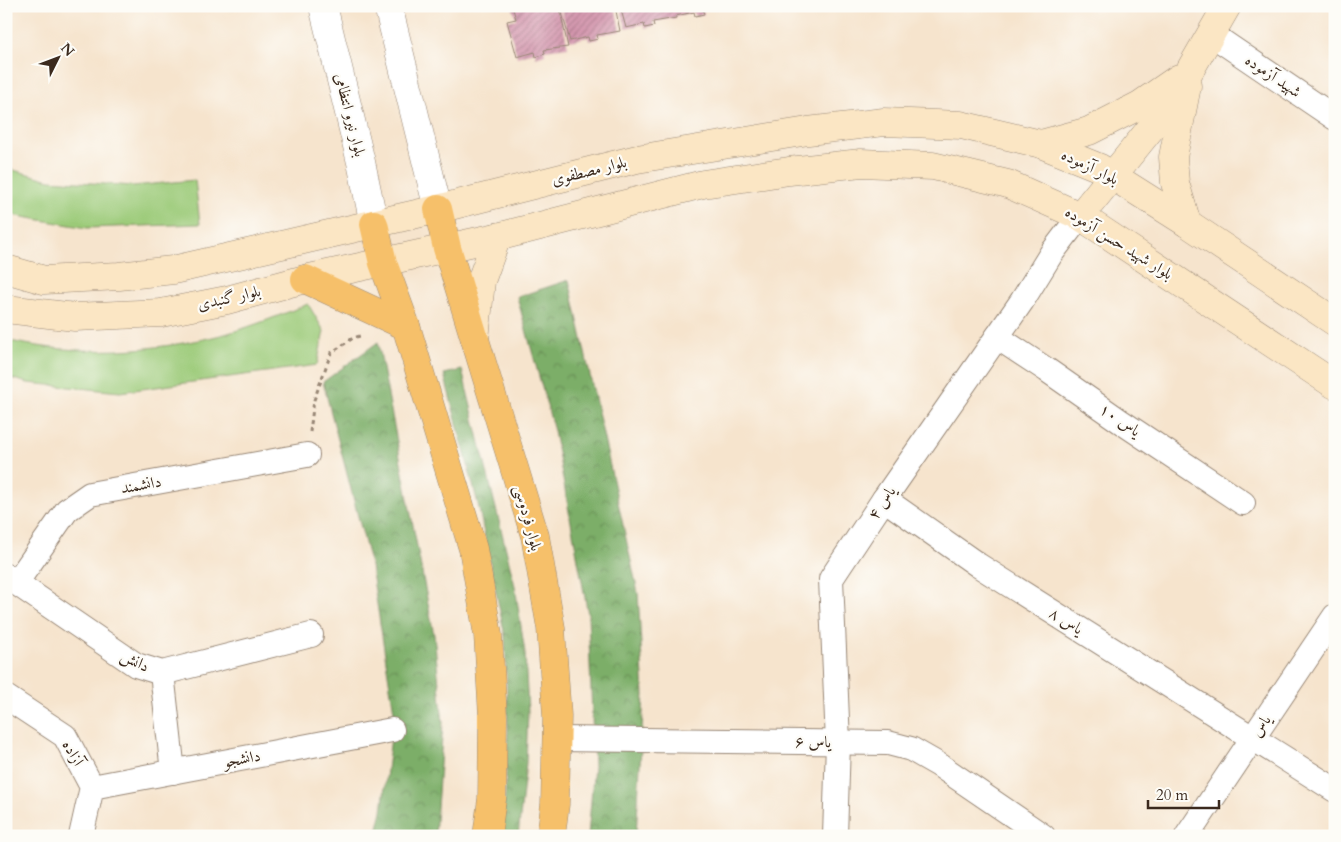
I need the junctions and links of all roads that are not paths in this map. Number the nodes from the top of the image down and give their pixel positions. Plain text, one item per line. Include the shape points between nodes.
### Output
1 (323, 6) edge
2 (388, 6) edge
3 (1227, 6) edge
4 (1211, 34) junction
5 (1190, 70) junction
6 (1335, 118) edge
7 (808, 130) joint
8 (1041, 144) junction
9 (1111, 175) junction
10 (438, 209) junction
11 (1080, 216) junction
12 (1187, 222) junction
13 (374, 224) junction
14 (496, 237) junction
15 (447, 248) junction
16 (383, 263) junction
17 (6, 269) edge
18 (305, 279) junction
19 (6, 309) edge
20 (1335, 322) edge
21 (406, 326) junction
22 (997, 337) junction
23 (475, 339) junction
24 (1335, 385) edge
25 (307, 455) road end
26 (884, 500) junction
27 (1244, 503) dead end
28 (11, 579) edge
29 (1335, 616) edge
30 (311, 635) dead end
31 (162, 673) junction
32 (6, 697) edge
33 (392, 730) dead end
34 (556, 738) junction
35 (1252, 739) junction
36 (838, 742) junction
37 (173, 772) junction
38 (92, 787) junction
39 (1335, 790) edge
40 (81, 836) edge
41 (487, 836) edge
42 (551, 836) edge
43 (835, 836) edge
44 (1043, 836) edge
45 (1187, 836) edge

1 - 13 street, بلوار نیرو انتظامی
2 - 10 street
3 - 4 main road
4 - 5 main road
4 - 6 street, شهید آزموده
5 - 8 main road via 1131,110 1089,130
5 - 9 main road via 1160,117
5 - 12 main road via 1173,157 1175,183
7 - 8 main road, بلوار آزموده via 884,122 961,125
7 - 10 main road, بلوار مصطفوی via 637,159
8 - 9 main road, بلوار آزموده
9 - 11 main road
9 - 12 main road, بلوار آزموده
10 - 13 main road, بلوار مصطفوی
10 - 15 main road, بلوار فردوسی
11 - 14 main road, بلوار شهید حسن آزموده via 1008,184 934,166 861,163 703,184
11 - 22 street, یاس ۴
11 - 24 main road, بلوار شهید حسن آزموده
12 - 20 main road, بلوار آزموده
13 - 16 main road
13 - 17 main road via 173,270 44,280
14 - 15 main road
14 - 23 main road via 481,281
15 - 16 main road, بلوار گنبدی
15 - 23 main road, بلوار فردوسی
16 - 18 main road, بلوار گنبدی
16 - 21 main road
18 - 19 main road, بلوار گنبدی via 227,300 161,313 75,317
18 - 21 main road
21 - 41 main road via 473,549 488,635 494,717 492,799
22 - 26 street, یاس ۴
22 - 27 street, یاس ۱۰
23 - 34 main road, بلوار فردوسی via 536,536 551,628
25 - 28 street, دانشمند via 90,494 67,510
26 - 35 street, یاس ۸ via 978,565
26 - 36 street, یاس ۴ via 831,579
28 - 31 street, دانش via 136,665
29 - 35 street, یاس
30 - 31 street, دانش
31 - 37 street
32 - 38 street, آزاده via 65,736
33 - 37 street, دانشجو
34 - 36 street, یاس ۶
34 - 42 main road, بلوار فردوسی
35 - 39 street, یاس ۸
35 - 45 street, یاس
36 - 43 street, یاس ۴
36 - 44 street, یاس ۶ via 888,742 911,749
37 - 38 street, دانشجو
38 - 40 street

